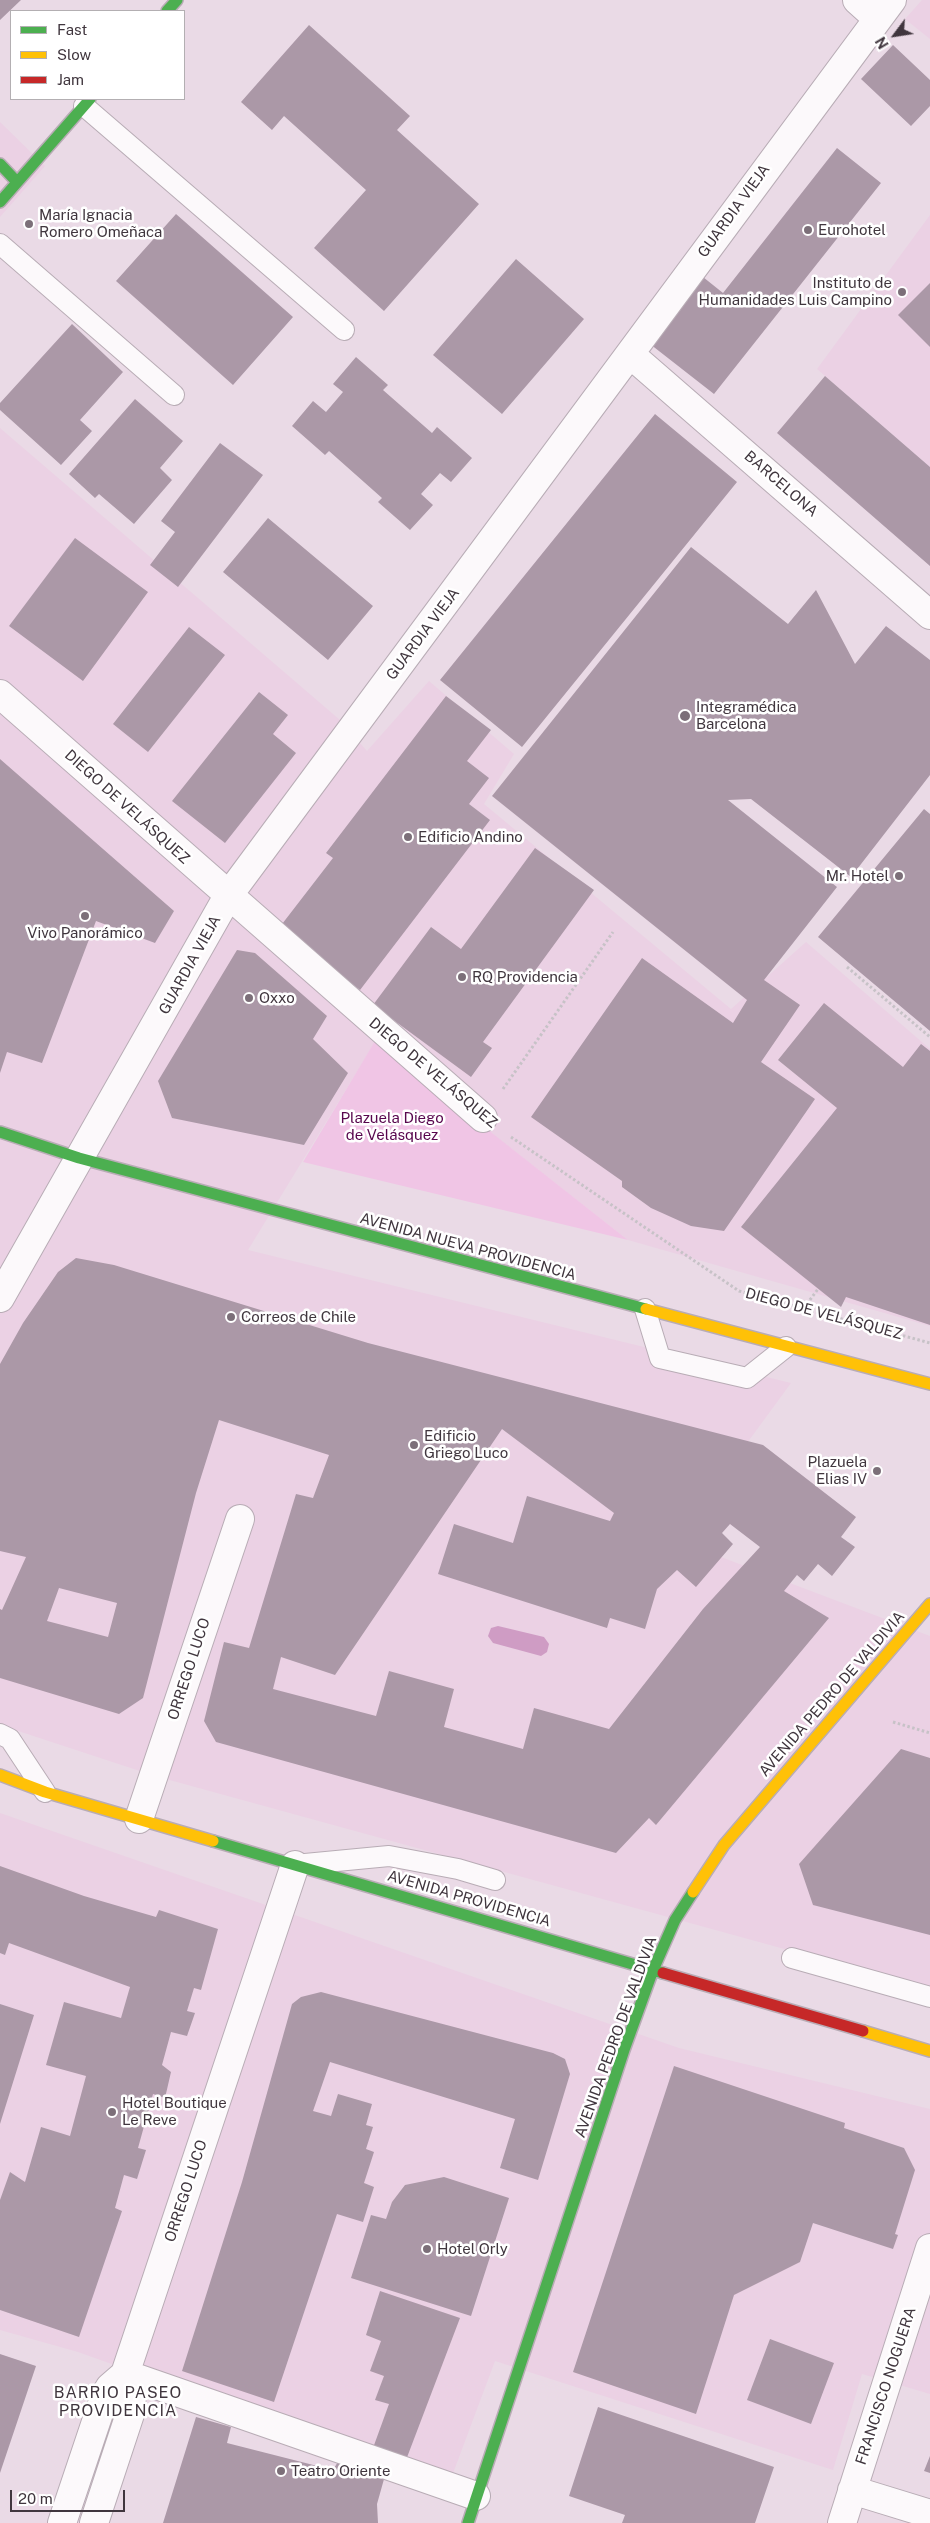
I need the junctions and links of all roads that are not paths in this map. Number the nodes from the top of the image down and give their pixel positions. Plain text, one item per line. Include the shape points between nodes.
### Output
1 (177, 0) edge
2 (857, 0) edge
3 (884, 9) edge
4 (168, 10) edge
5 (87, 102) edge
6 (4, 182) edge
7 (0, 244) edge
8 (344, 330) dead end
9 (630, 354) junction
10 (174, 396) dead end
11 (930, 615) edge
12 (0, 694) edge
13 (228, 896) junction
14 (483, 1118) road end
15 (0, 1132) edge
16 (79, 1158) junction
17 (0, 1298) edge
18 (645, 1309) junction
19 (786, 1347) junction
20 (930, 1384) edge
21 (240, 1518) dead end
22 (930, 1604) edge
23 (0, 1734) edge
24 (0, 1775) edge
25 (45, 1792) junction
26 (139, 1820) junction
27 (295, 1865) junction
28 (495, 1880) dead end
29 (792, 1958) dead end
30 (652, 1970) junction
31 (930, 1997) edge
32 (930, 2051) edge
33 (930, 2248) edge
34 (125, 2374) junction
35 (852, 2490) junction
36 (476, 2496) junction
37 (930, 2514) edge
38 (62, 2523) edge
39 (94, 2523) edge
40 (468, 2523) edge
41 (842, 2523) edge

1 - 4 main road
2 - 3 street
3 - 9 street, GUARDIA VIEJA
5 - 6 main road
5 - 8 lane
7 - 10 lane
9 - 11 street, BARCELONA
9 - 13 street, GUARDIA VIEJA
12 - 13 street, DIEGO DE VELÁSQUEZ
13 - 14 street, DIEGO DE VELÁSQUEZ
13 - 16 street, GUARDIA VIEJA
15 - 16 main road, AVENIDA NUEVA PROVIDENCIA
16 - 17 street, GUARDIA VIEJA
16 - 18 main road, AVENIDA NUEVA PROVIDENCIA
18 - 19 main road, AVENIDA NUEVA PROVIDENCIA
18 - 19 lane via 660,1358 747,1378
19 - 20 main road, AVENIDA NUEVA PROVIDENCIA
21 - 26 street, ORREGO LUCO
22 - 30 main road, AVENIDA PEDRO DE VALDIVIA via 724,1844 676,1920
23 - 25 lane via 10,1739
24 - 25 main road, AVENIDA PROVIDENCIA
25 - 26 main road, AVENIDA PROVIDENCIA
26 - 27 main road, AVENIDA PROVIDENCIA
27 - 28 lane via 390,1856
27 - 30 main road, AVENIDA PROVIDENCIA
27 - 34 street, ORREGO LUCO
29 - 31 lane
30 - 32 main road, AVENIDA PROVIDENCIA
30 - 36 main road, AVENIDA PEDRO DE VALDIVIA
33 - 35 street, FRANCISCO NOGUERA
34 - 36 street
34 - 38 street, ORREGO LUCO via 105,2395
34 - 39 street via 132,2395 130,2414
35 - 37 street
35 - 41 street, FRANCISCO NOGUERA
36 - 40 main road, AVENIDA PEDRO DE VALDIVIA

